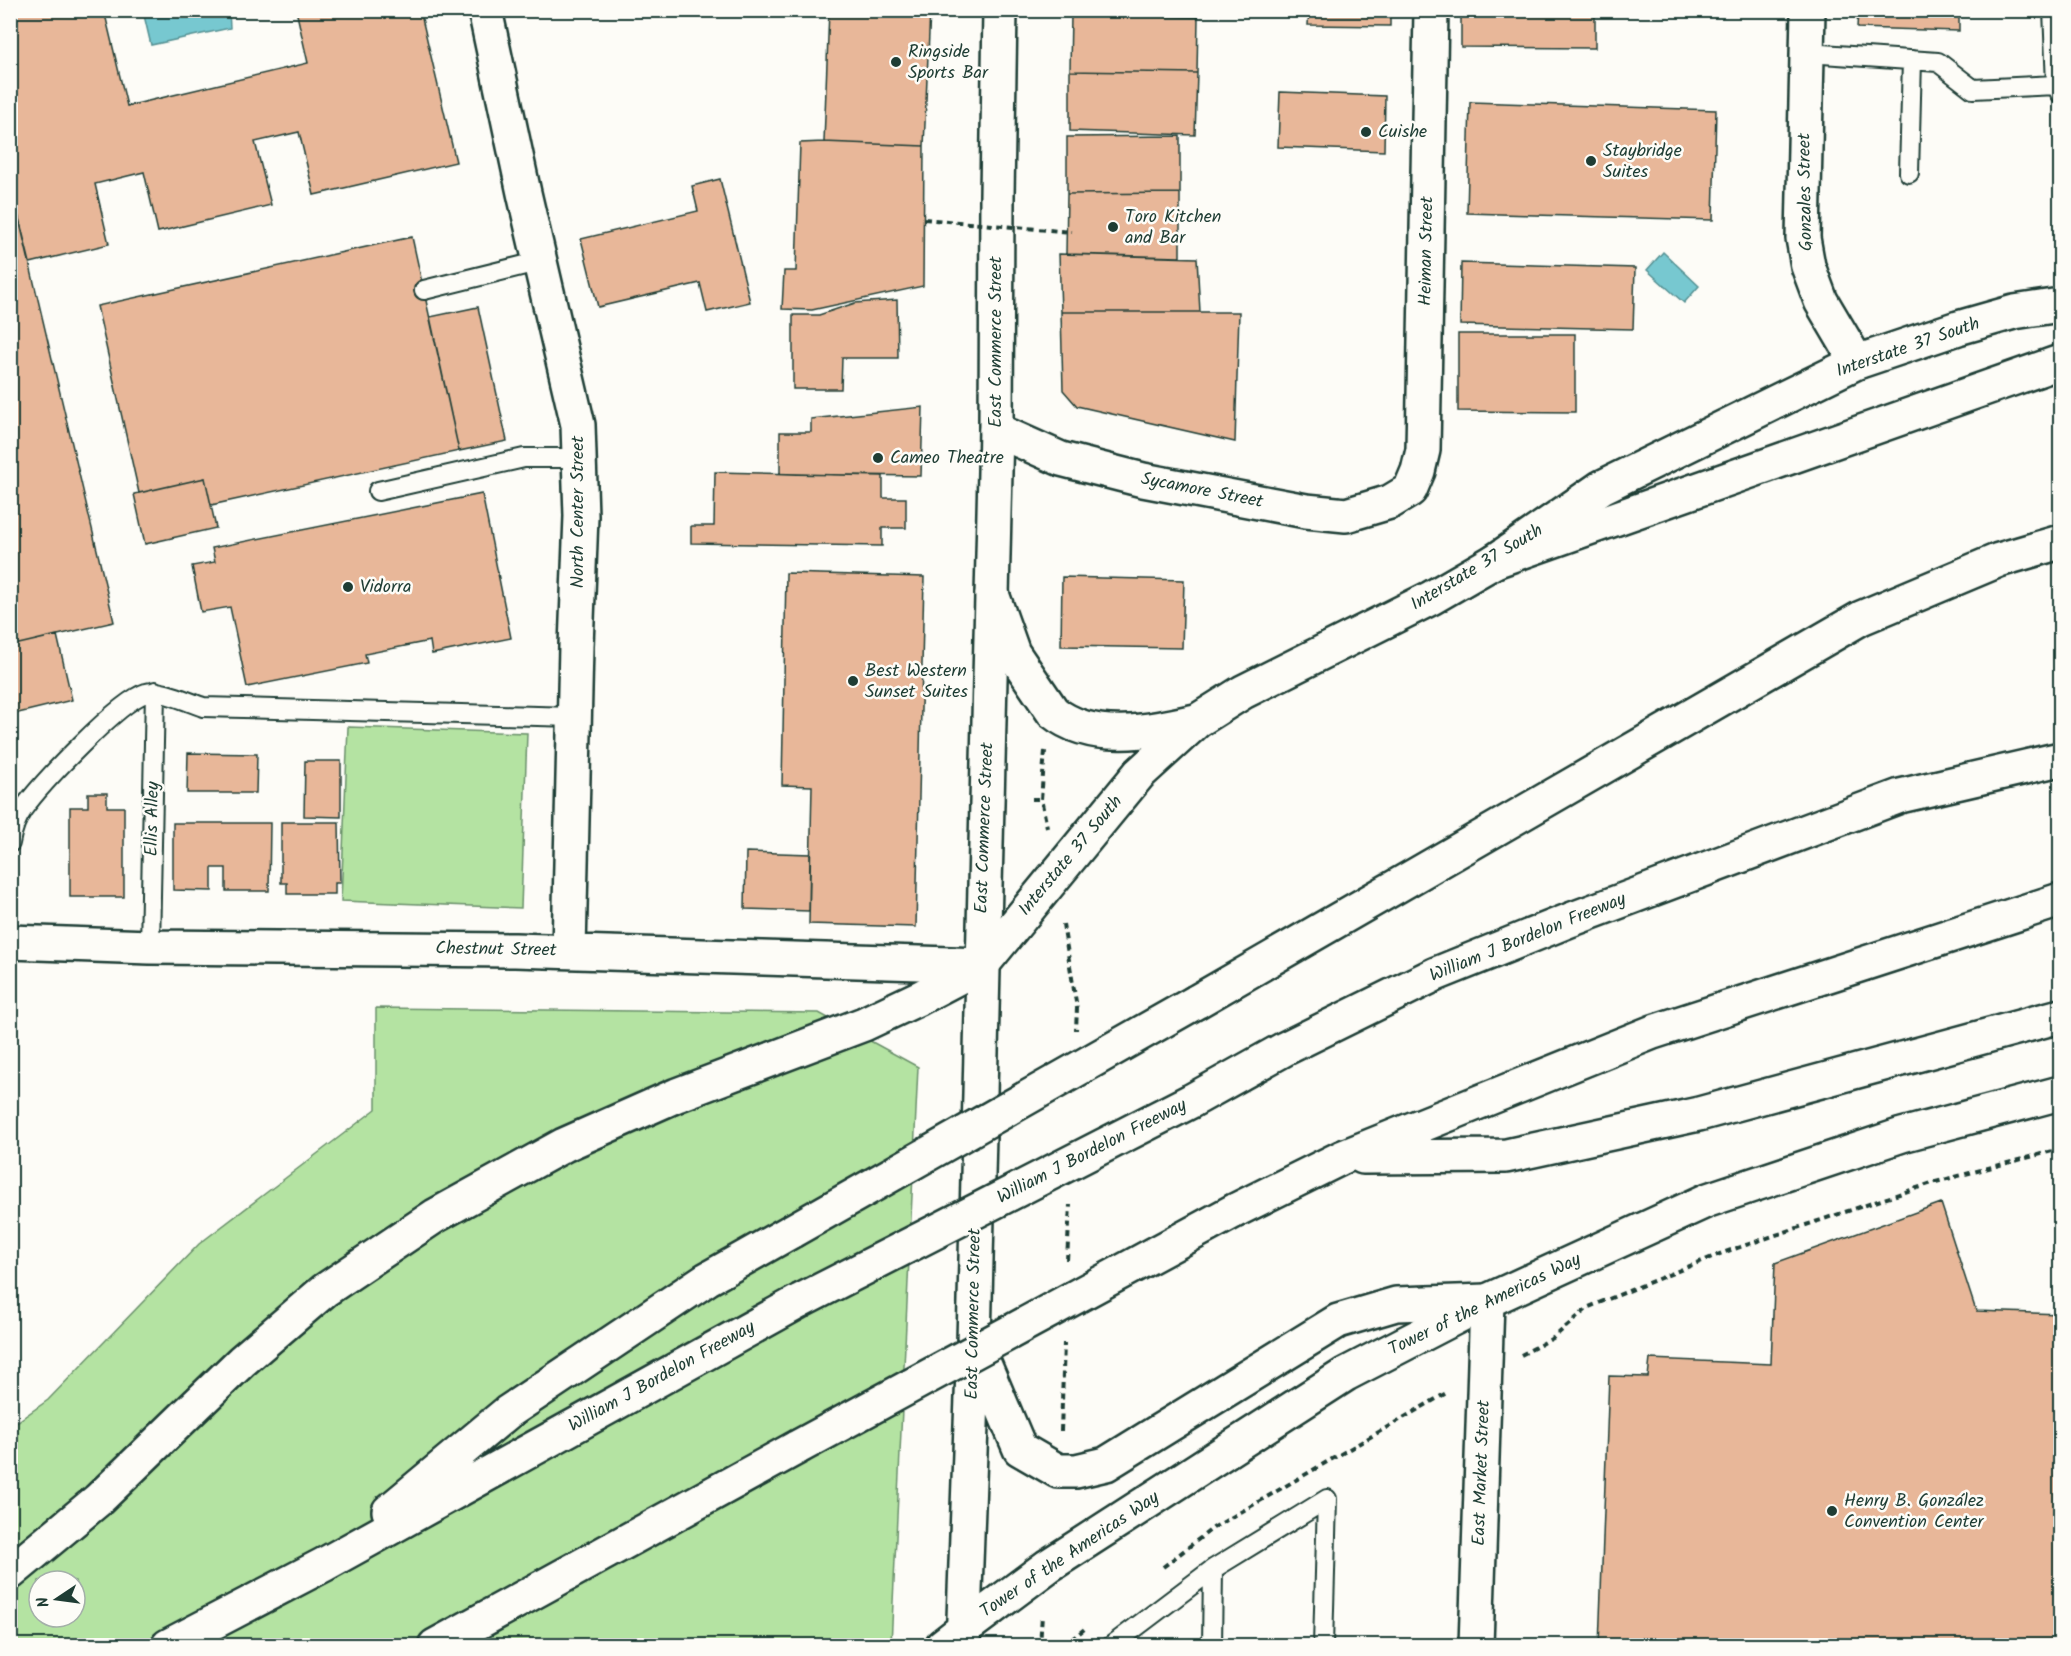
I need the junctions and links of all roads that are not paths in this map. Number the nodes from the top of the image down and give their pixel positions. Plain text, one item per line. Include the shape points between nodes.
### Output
1 (485, 10) edge
2 (1000, 10) edge
3 (1431, 10) edge
4 (1808, 10) edge
5 (2056, 16) edge
6 (1808, 52) junction
7 (1912, 60) junction
8 (2058, 89) edge
9 (1909, 173) dead end
10 (541, 261) junction
11 (424, 290) dead end
12 (2061, 304) edge
13 (1857, 362) junction
14 (2061, 362) edge
15 (996, 430) junction
16 (580, 458) junction
17 (1410, 489) joint
18 (378, 491) dead end
19 (2061, 542) edge
20 (1495, 561) junction
21 (992, 594) junction
22 (155, 691) junction
23 (574, 717) junction
24 (1197, 721) junction
25 (2061, 759) edge
26 (10, 843) edge
27 (2061, 900) edge
28 (10, 942) edge
29 (150, 946) junction
30 (569, 951) junction
31 (982, 965) junction
32 (2061, 1016) edge
33 (2061, 1094) edge
34 (1343, 1157) junction
35 (1487, 1300) junction
36 (974, 1342) junction
37 (325, 1564) junction
38 (1213, 1569) junction
39 (10, 1573) edge
40 (957, 1640) edge
41 (168, 1646) edge
42 (435, 1646) edge
43 (1111, 1646) edge
44 (1212, 1646) edge
45 (1323, 1646) edge
46 (1476, 1646) edge

1 - 10 main road, North Center Street
2 - 15 main road, East Commerce Street
3 - 17 main road, Heiman Street via 1423,450
4 - 6 main road, Gonzales Street
5 - 8 lane
6 - 7 lane
6 - 13 main road, Gonzales Street via 1803,238 1808,266 1821,300
7 - 8 lane via 1938,62 1973,88
7 - 9 lane
10 - 11 lane
10 - 16 main road, North Center Street via 578,425
12 - 13 main road, Interstate 37 South via 2014,312
13 - 20 main road, Interstate 37 South via 1602,488
14 - 20 main road
15 - 17 main road, Sycamore Street via 1061,459 1143,480 1306,511 1346,514 1390,502
15 - 21 main road, East Commerce Street
16 - 18 lane via 524,459
16 - 23 main road, North Center Street
19 - 37 main road, bridge via 1999,560 1861,618 707,1279 508,1412
20 - 24 main road, Interstate 37 South via 1431,598 1243,692
21 - 24 main road via 1013,653 1060,718 1108,731 1152,731
21 - 31 main road, East Commerce Street
22 - 23 lane via 203,707
22 - 26 lane via 120,707 42,786 22,811
22 - 29 lane, Ellis Alley
23 - 30 main road, North Center Street
24 - 31 main road, Interstate 37 South via 1139,774
25 - 37 main road, William J Bordelon Freeway, bridge via 1900,796 1570,920 1436,975 1286,1048 1191,1101 801,1301
27 - 34 main road via 1653,1032
28 - 29 main road, Chestnut Street
29 - 30 main road, Chestnut Street
30 - 31 main road, Chestnut Street
31 - 36 main road, East Commerce Street
31 - 39 main road via 864,1024 677,1095 564,1145 435,1216 325,1290 242,1361 98,1500
32 - 34 main road via 1699,1114 1506,1156
33 - 35 main road, Tower of the Americas Way via 1902,1135 1708,1200
34 - 42 main road, bridge via 1236,1210
35 - 36 main road via 1396,1304 1338,1321 1106,1464 1076,1471 1058,1471 1020,1449
35 - 40 main road, Tower of the Americas Way via 1346,1374 1048,1566
35 - 46 main road, East Market Street
36 - 40 main road, East Commerce Street
37 - 41 main road, William J Bordelon Freeway
38 - 43 lane
38 - 44 lane
38 - 45 lane via 1327,1498

